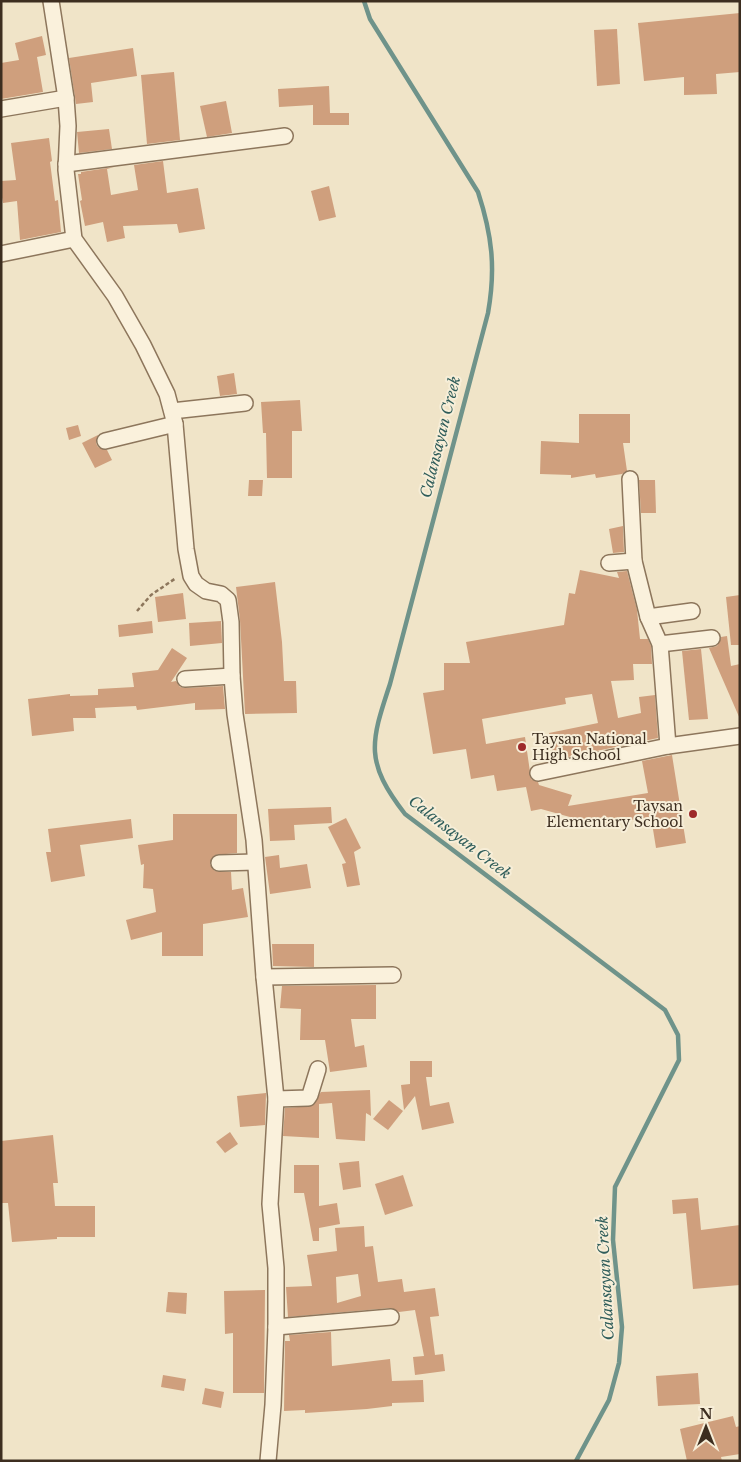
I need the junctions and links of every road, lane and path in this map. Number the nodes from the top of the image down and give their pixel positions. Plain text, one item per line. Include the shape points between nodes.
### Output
1 (51, 1) edge
2 (66, 98) junction
3 (1, 109) edge
4 (286, 136) dead end
5 (66, 164) junction
6 (74, 239) junction
7 (1, 254) edge
8 (245, 403) dead end
9 (174, 417) junction
10 (105, 441) dead end
11 (630, 479) dead end
12 (634, 561) junction
13 (610, 563) dead end
14 (189, 568) junction
15 (136, 611) dead end
16 (692, 611) dead end
17 (648, 617) junction
18 (712, 638) dead end
19 (660, 644) junction
20 (232, 676) junction
21 (185, 679) dead end
22 (740, 736) edge
23 (668, 746) junction
24 (538, 773) dead end
25 (255, 862) junction
26 (219, 863) dead end
27 (394, 975) dead end
28 (264, 977) junction
29 (318, 1069) dead end
30 (276, 1099) junction
31 (391, 1317) dead end
32 (276, 1326) junction
33 (268, 1461) edge

1 - 2 street
2 - 3 street
2 - 5 street
4 - 5 street
5 - 6 street
6 - 7 street
6 - 9 street via 115,296 139,337 167,394
8 - 9 street
9 - 10 street
9 - 14 street
11 - 12 street
12 - 13 street
12 - 17 street
14 - 15 path via 151,594
14 - 20 street via 196,584 228,600 232,622
16 - 17 street
17 - 19 street
18 - 19 street
19 - 23 street
20 - 21 street
20 - 25 street
22 - 23 street
23 - 24 street
25 - 26 street
25 - 28 street
27 - 28 street
28 - 30 street
29 - 30 street via 308,1098
30 - 32 street via 270,1204 276,1268
31 - 32 street
32 - 33 street

